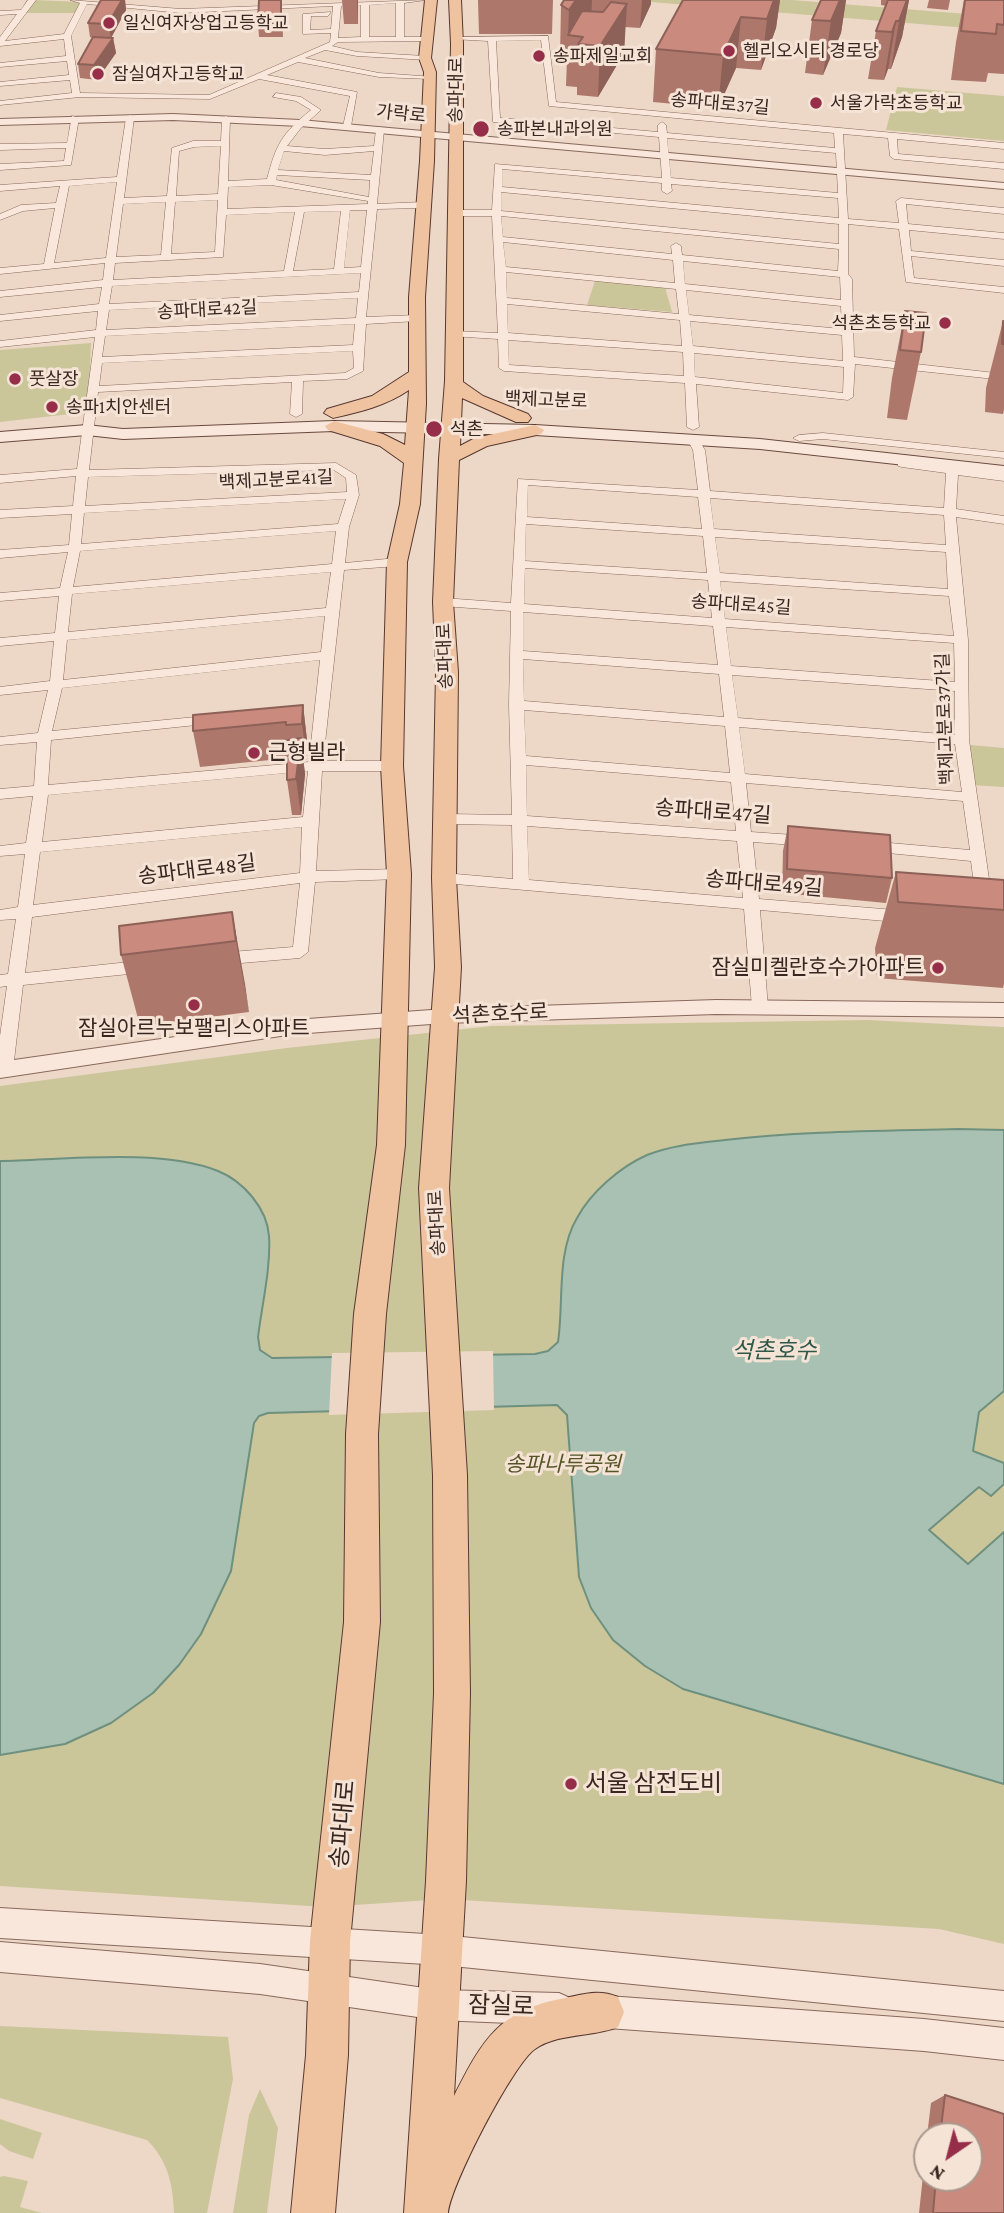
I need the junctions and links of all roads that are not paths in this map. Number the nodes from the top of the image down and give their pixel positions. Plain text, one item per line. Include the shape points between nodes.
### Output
1 (32, 0) edge
2 (74, 0) edge
3 (169, 0) edge
4 (422, 0) edge
5 (431, 0) edge
6 (455, 0) edge
7 (85, 1) edge
8 (400, 1) edge
9 (365, 3) junction
10 (167, 9) junction
11 (338, 9) junction
12 (23, 12) junction
13 (0, 13) edge
14 (334, 35) junction
15 (67, 36) junction
16 (365, 36) junction
17 (426, 39) junction
18 (456, 39) junction
19 (492, 39) junction
20 (400, 40) junction
21 (0, 43) edge
22 (324, 47) junction
23 (71, 58) junction
24 (425, 58) junction
25 (297, 59) junction
26 (0, 65) edge
27 (258, 76) junction
28 (430, 76) junction
29 (74, 77) junction
30 (0, 84) edge
31 (76, 95) junction
32 (276, 95) dead end
33 (210, 97) junction
34 (0, 103) edge
35 (317, 110) junction
36 (328, 110) dead end
37 (339, 111) dead end
38 (350, 111) junction
39 (661, 114) junction
40 (75, 118) junction
41 (130, 118) junction
42 (209, 118) junction
43 (226, 119) junction
44 (0, 122) edge
45 (300, 123) junction
46 (347, 126) junction
47 (380, 130) junction
48 (838, 130) junction
49 (427, 135) junction
50 (662, 135) junction
51 (891, 136) junction
52 (455, 137) junction
53 (225, 143) junction
54 (71, 145) junction
55 (1004, 146) edge
56 (0, 147) edge
57 (279, 148) junction
58 (376, 148) junction
59 (840, 151) junction
60 (664, 156) junction
61 (376, 159) junction
62 (319, 163) junction
63 (1004, 166) edge
64 (0, 167) edge
65 (841, 170) junction
66 (272, 177) junction
67 (374, 178) junction
68 (122, 179) junction
69 (665, 180) junction
70 (65, 183) junction
71 (224, 184) junction
72 (1004, 186) edge
73 (0, 188) edge
74 (496, 189) junction
75 (223, 197) junction
76 (842, 197) junction
77 (172, 199) junction
78 (119, 201) junction
79 (373, 203) junction
80 (61, 205) junction
81 (423, 205) junction
82 (670, 205) junction
83 (346, 207) junction
84 (300, 209) junction
85 (1004, 211) edge
86 (222, 212) junction
87 (454, 213) junction
88 (496, 213) junction
89 (0, 217) edge
90 (842, 221) junction
91 (902, 225) junction
92 (675, 230) junction
93 (1004, 236) edge
94 (499, 239) junction
95 (844, 247) junction
96 (908, 253) junction
97 (166, 257) junction
98 (676, 257) junction
99 (111, 260) junction
100 (1004, 263) edge
101 (48, 266) junction
102 (501, 269) junction
103 (367, 270) junction
104 (0, 271) edge
105 (339, 271) junction
106 (288, 274) junction
107 (843, 274) junction
108 (107, 283) junction
109 (680, 285) junction
110 (1004, 290) edge
111 (0, 294) edge
112 (365, 295) junction
113 (502, 301) junction
114 (845, 303) junction
115 (104, 307) junction
116 (683, 316) junction
117 (0, 318) edge
118 (417, 318) junction
119 (363, 319) junction
120 (846, 332) junction
121 (100, 333) junction
122 (454, 334) junction
123 (504, 335) junction
124 (0, 344) edge
125 (358, 348) junction
126 (688, 348) junction
127 (97, 360) junction
128 (850, 362) junction
129 (418, 374) junction
130 (1004, 377) edge
131 (299, 378) junction
132 (690, 380) junction
133 (454, 384) junction
134 (94, 389) junction
135 (296, 414) junction
136 (334, 420) junction
137 (415, 422) junction
138 (451, 422) junction
139 (528, 424) junction
140 (86, 430) junction
141 (693, 433) junction
142 (0, 437) edge
143 (799, 443) junction
144 (1004, 455) edge
145 (448, 458) junction
146 (413, 462) junction
147 (1004, 462) edge
148 (952, 471) junction
149 (1004, 471) edge
150 (81, 472) junction
151 (1004, 477) edge
152 (0, 479) edge
153 (704, 493) junction
154 (353, 495) junction
155 (77, 509) junction
156 (950, 512) junction
157 (0, 514) edge
158 (520, 520) junction
159 (1004, 520) edge
160 (343, 527) junction
161 (707, 532) junction
162 (75, 547) junction
163 (952, 549) junction
164 (0, 554) edge
165 (397, 562) junction
166 (521, 564) junction
167 (338, 566) junction
168 (714, 576) junction
169 (66, 591) junction
170 (955, 593) junction
171 (0, 597) edge
172 (443, 603) junction
173 (517, 606) junction
174 (332, 611) junction
175 (718, 622) junction
176 (62, 637) junction
177 (961, 640) junction
178 (0, 642) edge
179 (328, 655) junction
180 (517, 655) junction
181 (724, 671) junction
182 (55, 685) junction
183 (962, 687) junction
184 (0, 691) edge
185 (516, 705) junction
186 (230, 718) edge
187 (733, 723) junction
188 (44, 737) junction
189 (962, 740) junction
190 (0, 741) edge
191 (519, 760) junction
192 (317, 766) junction
193 (391, 766) junction
194 (739, 779) junction
195 (41, 789) junction
196 (0, 794) edge
197 (968, 797) junction
198 (445, 818) junction
199 (518, 820) junction
200 (310, 821) junction
201 (745, 835) junction
202 (827, 842) edge
203 (854, 845) edge
204 (34, 847) junction
205 (0, 851) edge
206 (977, 856) junction
207 (399, 874) junction
208 (308, 877) junction
209 (444, 878) junction
210 (521, 886) junction
211 (752, 904) junction
212 (986, 910) edge
213 (25, 912) junction
214 (0, 915) edge
215 (919, 918) edge
216 (206, 960) edge
217 (165, 964) edge
218 (17, 978) junction
219 (0, 981) edge
220 (760, 1007) junction
221 (1004, 1010) edge
222 (445, 1016) junction
223 (395, 1021) junction
224 (2, 1069) edge
225 (0, 1923) edge
226 (330, 1941) junction
227 (442, 1950) junction
228 (0, 1957) edge
229 (326, 1989) junction
230 (438, 2005) junction
231 (1004, 2006) edge
232 (603, 2012) junction
233 (1004, 2044) edge
234 (426, 2209) edge
235 (313, 2213) edge

1 - 12 street
2 - 7 street
3 - 10 street
4 - 8 street
5 - 17 main road, 송파대로
6 - 18 main road, 송파대로
7 - 10 street
7 - 15 street
8 - 9 street
8 - 20 street
9 - 11 street
9 - 16 street
10 - 11 street
11 - 14 street
11 - 14 street via 307,14 306,32
12 - 13 street
12 - 21 street
14 - 16 street
14 - 22 street
15 - 21 street
15 - 23 street
16 - 20 street
17 - 20 street
17 - 24 main road, 송파대로
18 - 19 street, 송파대로37길
18 - 52 main road, 송파대로
19 - 39 street, 송파대로37길 via 545,38 552,104
19 - 50 street via 496,120
22 - 24 street, 송파대로
22 - 25 street
23 - 26 street
23 - 29 street
24 - 28 main road, 송파대로
25 - 27 street
25 - 28 street, 송파대로 via 379,75
27 - 33 street
27 - 38 street via 354,94
28 - 49 main road, 송파대로
29 - 30 street
29 - 31 street
31 - 33 street
31 - 34 street
32 - 35 street via 298,99
33 - 42 street
35 - 36 street
35 - 45 street
37 - 38 street
38 - 46 street
39 - 48 street, 송파대로37길
39 - 50 street
40 - 41 street, 가락로
40 - 44 street, 가락로
40 - 54 street
41 - 42 street, 가락로
41 - 68 street
42 - 43 street, 가락로
43 - 45 street, 가락로
43 - 53 street
45 - 46 street, 가락로
45 - 57 street
46 - 47 street, 가락로
47 - 49 street, 가락로
47 - 58 street
48 - 51 street, 송파대로37길
48 - 59 street
49 - 52 street, 가락로
49 - 81 main road, 송파대로
50 - 59 street
50 - 60 street
51 - 55 street, 송파대로37길
51 - 63 street via 894,156
52 - 60 street, 가락로
52 - 87 main road, 송파대로
53 - 71 street
53 - 77 street via 175,150
54 - 56 street
54 - 64 street via 68,163
57 - 62 street
57 - 66 street
58 - 61 street
58 - 62 street
59 - 65 street
60 - 65 street, 가락로
60 - 69 street
61 - 62 street
61 - 67 street
62 - 66 street
62 - 67 street
65 - 72 street, 가락로
65 - 76 street
66 - 71 street
66 - 79 street
67 - 79 street
68 - 70 street
68 - 78 street
69 - 74 street via 498,166
69 - 76 street
69 - 82 street
70 - 73 street
70 - 80 street
71 - 75 street
74 - 82 street
74 - 88 street
75 - 77 street
75 - 86 street
76 - 90 street
77 - 78 street
77 - 97 street
78 - 99 street
79 - 81 street
79 - 83 street
79 - 103 street
80 - 89 street via 21,208
80 - 101 street
81 - 118 main road, 송파대로
82 - 90 street
82 - 92 street
83 - 84 street
83 - 105 street
84 - 86 street
84 - 106 street
85 - 91 street via 901,201
86 - 97 street via 220,255
87 - 88 street
87 - 122 main road, 송파대로
88 - 92 street
88 - 94 street
90 - 91 street
90 - 95 street
91 - 93 street
91 - 96 street
92 - 95 street
92 - 98 street
94 - 98 street
94 - 102 street
95 - 107 street
96 - 100 street
96 - 110 street via 909,280
97 - 99 street
98 - 107 street
98 - 109 street
99 - 101 street
99 - 108 street
101 - 104 street
102 - 109 street
102 - 113 street
103 - 105 street, 송파대로42길
103 - 112 street
105 - 106 street, 송파대로42길
106 - 108 street, 송파대로42길
107 - 114 street via 847,279
108 - 111 street, 송파대로42길
108 - 115 street
109 - 114 street
109 - 116 street
112 - 115 street, 송파대로42길
112 - 119 street
113 - 116 street
113 - 123 street
114 - 120 street
115 - 117 street, 송파대로42길
115 - 121 street
116 - 120 street
116 - 126 street
118 - 119 street, 송파대로42길
118 - 129 main road, 송파대로
119 - 121 street, 송파대로42길
119 - 125 street
120 - 128 street
121 - 124 street, 송파대로42길
121 - 127 street
122 - 123 street
122 - 133 main road, 송파대로
123 - 126 street
123 - 132 street via 504,369
125 - 127 street
125 - 131 street via 359,369 347,376
126 - 128 street
126 - 132 street
127 - 134 street
128 - 130 street
128 - 132 street via 848,397
129 - 136 main road via 386,398
129 - 137 main road, 송파대로
131 - 134 street
131 - 135 street
132 - 141 street
133 - 138 main road, 송파대로
133 - 139 main road
134 - 140 street
135 - 136 main road, 백제고분로
135 - 140 main road, 백제고분로 via 118,420
136 - 137 main road, 백제고분로
136 - 140 main road, 백제고분로 via 123,434
136 - 146 main road via 400,447
137 - 138 main road, 백제고분로
137 - 146 main road, 송파대로
138 - 139 main road, 백제고분로
138 - 145 main road, 송파대로
139 - 141 main road, 백제고분로
139 - 145 main road
140 - 142 main road, 백제고분로
140 - 150 street
141 - 143 main road, 백제고분로
141 - 153 street
143 - 144 street via 823,436
143 - 147 main road, 백제고분로
143 - 148 street via 820,454
143 - 149 main road, 백제고분로
145 - 172 main road, 송파대로
146 - 165 main road, 송파대로 via 410,504
148 - 151 street
148 - 156 street, 백제고분로37가길
150 - 152 street, 백제고분로41길
150 - 154 street, 백제고분로41길 via 336,466 352,477
150 - 155 street
153 - 156 street
153 - 158 street via 522,481
153 - 161 street
154 - 155 street, 백제고분로41길
154 - 160 street
155 - 157 street, 백제고분로41길
155 - 162 street
156 - 159 street
156 - 163 street, 백제고분로37가길
158 - 161 street
158 - 166 street
160 - 162 street
160 - 167 street
161 - 163 street
161 - 168 street
162 - 164 street
162 - 169 street
163 - 170 street, 백제고분로37가길
165 - 167 street
165 - 193 main road, 송파대로
166 - 168 street
166 - 173 street
167 - 169 street
167 - 174 street
168 - 170 street
168 - 175 street
169 - 171 street
169 - 176 street
170 - 177 street, 백제고분로37가길
172 - 173 street, 송파대로45길
172 - 198 main road, 송파대로
173 - 175 street, 송파대로45길
173 - 180 street
174 - 176 street
174 - 179 street
175 - 177 street, 송파대로45길
175 - 181 street
176 - 178 street
176 - 182 street
177 - 183 street, 백제고분로37가길
179 - 182 street
179 - 192 street via 316,709
180 - 181 street
180 - 185 street
181 - 183 street
181 - 187 street
182 - 184 street
182 - 188 street
183 - 189 street, 백제고분로37가길
185 - 187 street
185 - 191 street
186 - 188 street
187 - 189 street
187 - 194 street
188 - 190 street
188 - 195 street
189 - 197 street, 백제고분로37가길
191 - 194 street
191 - 199 street
192 - 193 street
192 - 195 street
192 - 200 street
193 - 207 main road, 송파대로
194 - 197 street
194 - 201 street
195 - 196 street
195 - 204 street
197 - 206 street, 백제고분로37가길
198 - 199 street, 송파대로47길
198 - 209 main road, 송파대로
199 - 201 street, 송파대로47길
199 - 210 street
200 - 204 street
200 - 208 street
201 - 202 street, 송파대로47길
201 - 211 street
203 - 206 street
204 - 205 street
204 - 213 street
206 - 212 street, 백제고분로37가길
207 - 208 street, 송파대로48길
207 - 223 main road, 송파대로
208 - 213 street, 송파대로48길
208 - 216 street via 300,951
209 - 210 street, 송파대로49길
209 - 222 main road, 송파대로
210 - 211 street, 송파대로49길
211 - 215 street, 송파대로49길
211 - 220 street
213 - 214 street, 송파대로48길
213 - 218 street
217 - 218 street
218 - 219 street
218 - 224 street
220 - 221 street, 석촌호수로
220 - 222 street, 석촌호수로
222 - 223 street, 석촌호수로
222 - 227 main road, 송파대로 via 434,1188 448,1433 452,1693
223 - 224 street, 석촌호수로 via 294,1027
223 - 226 main road, 송파대로 via 391,1145 370,1314 362,1434 362,1622
225 - 226 street
226 - 227 street
226 - 229 main road, 송파대로
227 - 230 main road
227 - 231 street
228 - 229 street, 잠실로 via 260,1979
229 - 230 street, 잠실로
229 - 235 main road, 송파대로 via 327,2055
230 - 232 street, 잠실로
230 - 234 main road
232 - 233 street, 잠실로
232 - 234 main road via 551,2021 519,2034 481,2089

